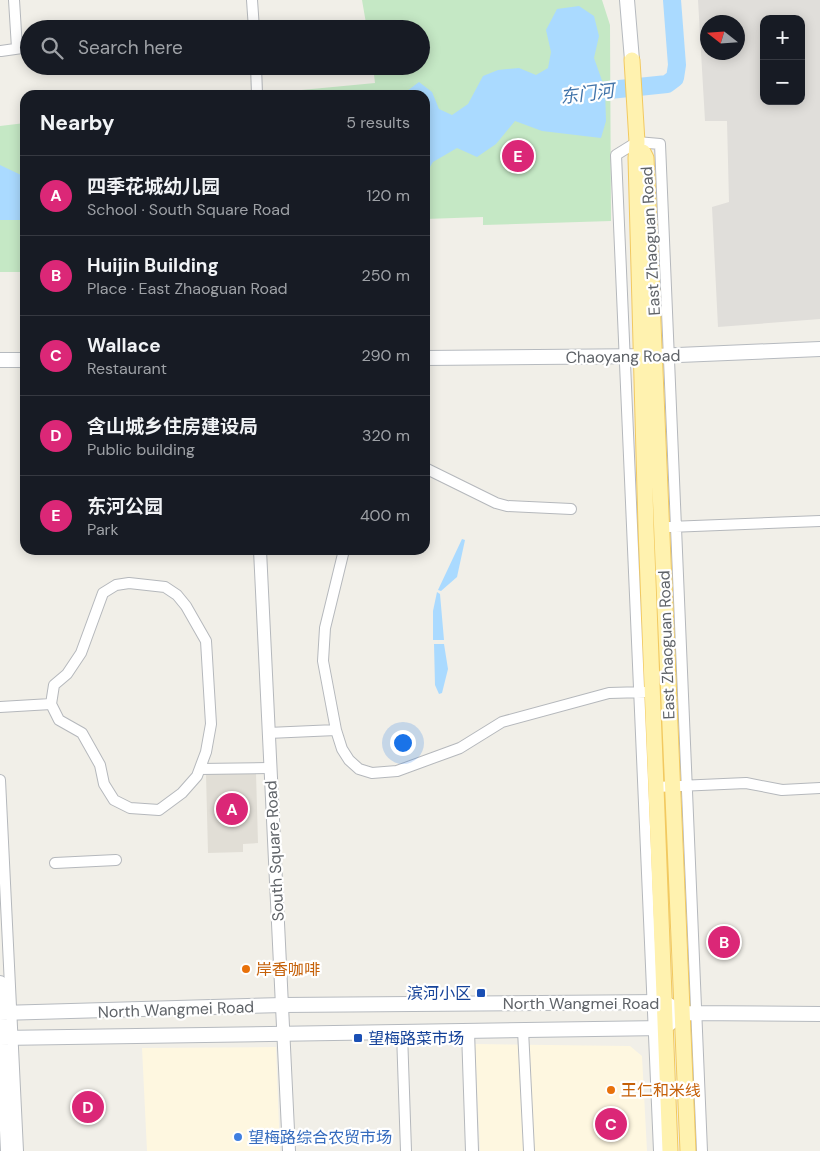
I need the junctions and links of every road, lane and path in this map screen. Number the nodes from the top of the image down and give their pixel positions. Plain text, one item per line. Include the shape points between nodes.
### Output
1 (14, 0) edge
2 (252, 0) edge
3 (627, 0) edge
4 (253, 20) edge
5 (17, 48) junction
6 (20, 48) edge
7 (1, 51) dead end
8 (632, 60) joint
9 (256, 75) edge
10 (257, 90) edge
11 (637, 142) junction
12 (820, 349) edge
13 (625, 356) junction
14 (655, 356) junction
15 (430, 358) edge
16 (0, 360) edge
17 (20, 360) edge
18 (430, 470) edge
19 (571, 509) dead end
20 (820, 521) edge
21 (661, 527) junction
22 (260, 555) edge
23 (343, 555) edge
24 (646, 692) junction
25 (50, 704) junction
26 (0, 706) edge
27 (336, 730) junction
28 (268, 733) junction
29 (200, 768) junction
30 (269, 768) junction
31 (0, 780) edge
32 (680, 786) junction
33 (656, 787) junction
34 (820, 788) edge
35 (116, 860) dead end
36 (55, 863) dead end
37 (0, 983) edge
38 (658, 1002) junction
39 (283, 1006) junction
40 (4, 1013) edge
41 (689, 1014) junction
42 (820, 1014) edge
43 (659, 1028) junction
44 (523, 1030) junction
45 (468, 1031) junction
46 (284, 1033) junction
47 (402, 1033) junction
48 (5, 1038) edge
49 (8, 1151) edge
50 (18, 1151) edge
51 (289, 1151) edge
52 (406, 1151) edge
53 (472, 1151) edge
54 (529, 1151) edge
55 (659, 1151) edge
56 (670, 1151) edge
57 (688, 1151) edge
58 (702, 1151) edge

1 - 5 street
2 - 4 street
3 - 8 main road, East Zhaoguan Road
5 - 6 street
5 - 7 street
8 - 11 main road, East Zhaoguan Road
9 - 10 street
11 - 13 street via 616,155
11 - 14 main road, East Zhaoguan Road
11 - 14 street via 660,144
12 - 14 main road, Chaoyang Road
13 - 14 main road, Chaoyang Road
13 - 15 main road, Chaoyang Road
13 - 24 street
14 - 21 main road, East Zhaoguan Road
14 - 21 street
16 - 17 main road
18 - 19 street via 496,503
20 - 21 street
21 - 24 main road, East Zhaoguan Road
21 - 32 main road, East Zhaoguan Road
22 - 28 street, South Square Road
23 - 27 street via 325,628 323,661
24 - 27 street via 609,693 502,722 460,748 397,771 372,773 359,768 342,749
24 - 33 main road, East Zhaoguan Road
24 - 38 street
25 - 26 street
25 - 29 street via 59,720 82,733 114,800 130,808 159,810 182,793
25 - 29 street via 54,685 81,653 103,593 116,585 129,583 165,587 186,606 206,641 211,724
27 - 28 street
28 - 30 street, South Square Road
29 - 30 street
30 - 39 street, South Square Road
31 - 40 street
32 - 33 street
32 - 34 street via 746,783 782,790
32 - 41 main road, East Zhaoguan Road
33 - 38 main road, East Zhaoguan Road
35 - 36 street
37 - 40 main road
38 - 39 main road, North Wangmei Road
38 - 41 main road, North Wangmei Road
38 - 43 main road, East Zhaoguan Road
39 - 40 main road, North Wangmei Road
39 - 46 street, South Square Road
40 - 48 main road
41 - 42 main road
41 - 43 main road, North Wangmei Road
41 - 57 main road, East Zhaoguan Road
41 - 58 street
43 - 44 main road, North Wangmei Road
43 - 55 street
43 - 56 main road, East Zhaoguan Road
44 - 45 main road, North Wangmei Road
44 - 54 street
45 - 47 main road, North Wangmei Road
45 - 53 street
46 - 47 main road, North Wangmei Road
46 - 48 main road, North Wangmei Road
46 - 51 street, South Square Road
47 - 52 street
48 - 49 main road
48 - 50 street

